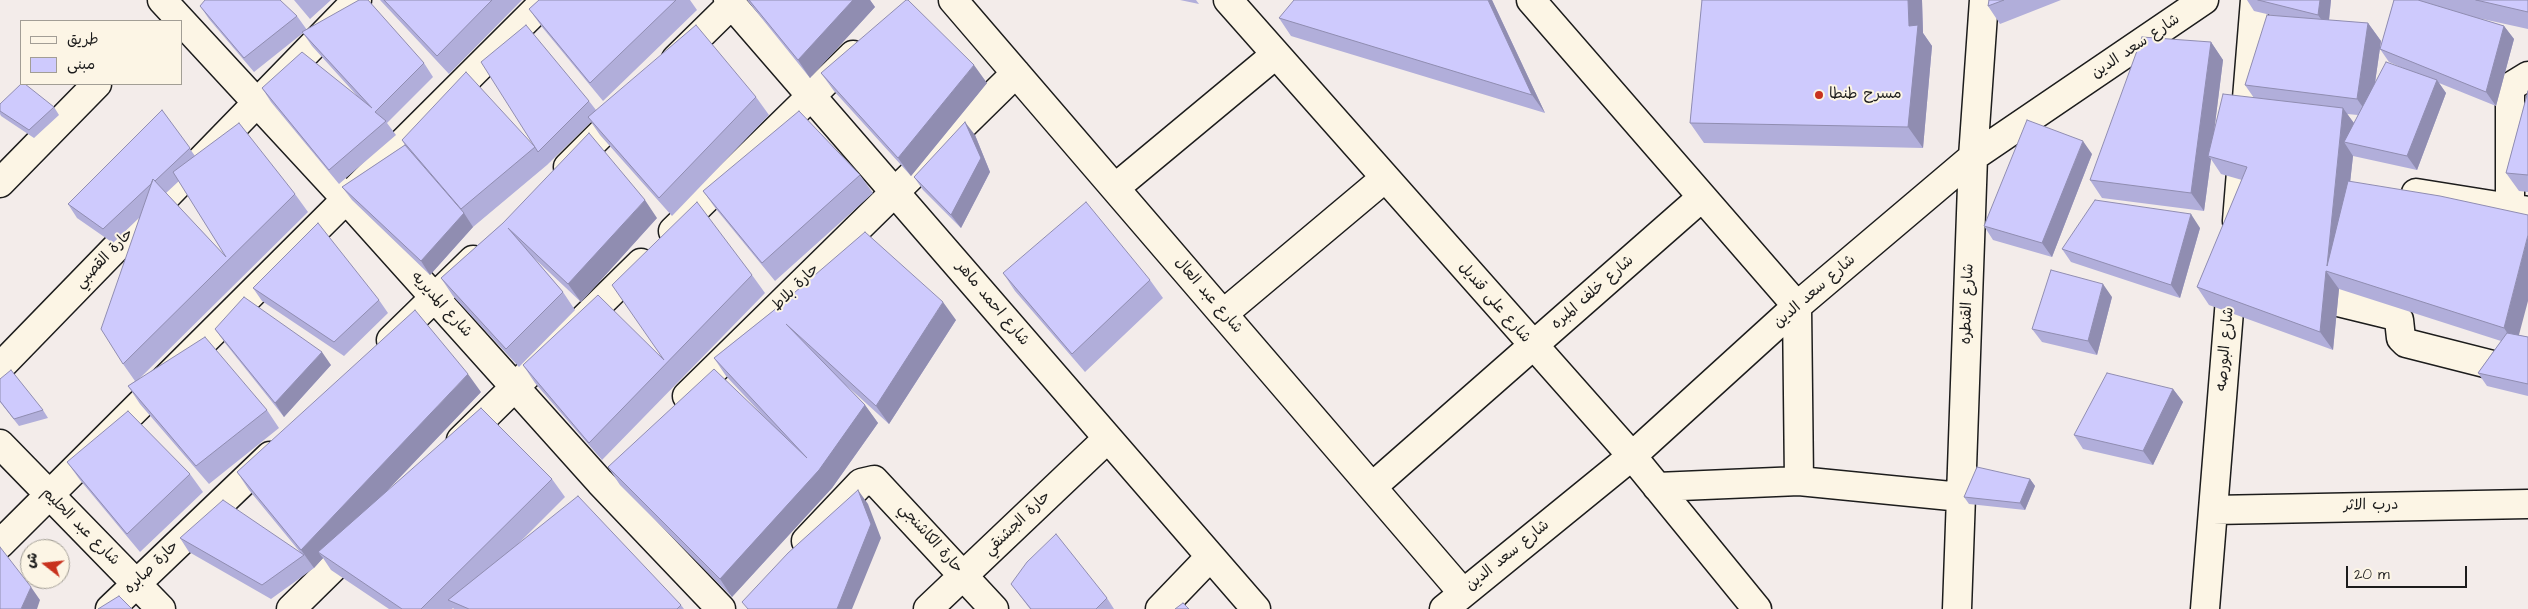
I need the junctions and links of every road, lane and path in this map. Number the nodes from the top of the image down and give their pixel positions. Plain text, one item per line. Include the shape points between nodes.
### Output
1 (357, 0) edge
2 (546, 0) edge
3 (953, 0) edge
4 (1228, 0) edge
5 (1531, 0) edge
6 (1984, 0) edge
7 (2204, 0) edge
8 (2255, 0) edge
9 (730, 2) edge
10 (167, 8) edge
11 (178, 20) edge
12 (182, 24) edge
13 (868, 41) edge
14 (1275, 55) junction
15 (1016, 73) junction
16 (2528, 76) edge
17 (96, 85) edge
18 (812, 95) junction
19 (256, 103) junction
20 (1973, 157) junction
21 (2242, 165) junction
22 (2270, 170) edge
23 (1385, 178) junction
24 (0, 183) edge
25 (552, 183) edge
26 (1115, 188) junction
27 (2395, 190) edge
28 (895, 191) junction
29 (1701, 198) junction
30 (346, 199) junction
31 (2519, 210) edge
32 (490, 244) edge
33 (2232, 276) junction
34 (434, 299) junction
35 (1797, 306) junction
36 (1224, 314) junction
37 (1532, 346) junction
38 (370, 360) edge
39 (0, 367) edge
40 (2528, 374) edge
41 (515, 386) junction
42 (670, 413) edge
43 (1107, 439) junction
44 (285, 441) edge
45 (0, 444) edge
46 (1632, 456) junction
47 (444, 457) edge
48 (621, 462) edge
49 (1798, 481) junction
50 (600, 482) junction
51 (1656, 486) junction
52 (1372, 487) junction
53 (49, 495) junction
54 (1961, 498) junction
55 (579, 502) edge
56 (2528, 504) edge
57 (2213, 510) junction
58 (373, 527) edge
59 (0, 544) edge
60 (1209, 558) junction
61 (788, 560) edge
62 (963, 576) junction
63 (136, 583) junction
64 (1454, 601) edge
65 (110, 609) edge
66 (161, 609) edge
67 (291, 609) edge
68 (721, 609) edge
69 (928, 609) edge
70 (994, 609) edge
71 (1160, 609) edge
72 (1256, 609) edge
73 (1757, 609) edge
74 (1957, 609) edge
75 (2205, 609) edge

1 - 19 street, حارة القصبي
2 - 30 street
3 - 15 street, شارع عبد العال
4 - 14 street, شارع على قنديل
5 - 29 street
6 - 20 street, شارع القنطره
7 - 20 street, شارع سعد الدين
8 - 21 street, شارع البورصه
9 - 18 street, شارع احمد ماهر
9 - 25 street
10 - 11 street, شارع المديريه
12 - 19 street, شارع المديريه
13 - 18 street
14 - 23 street, شارع على قنديل
14 - 26 street
15 - 26 street, شارع عبد العال
15 - 28 street, حارة بلاط
16 - 31 street via 2510,87
17 - 24 street
18 - 28 street, شارع احمد ماهر
18 - 41 street
19 - 30 street, شارع المديريه
19 - 39 street, حارة القصبي
20 - 35 street, شارع سعد الدين
20 - 54 street, شارع القنطره
21 - 22 street
21 - 33 street, شارع البورصه
23 - 36 street
23 - 37 street, شارع على قنديل
26 - 36 street, شارع عبد العال
27 - 31 street
28 - 42 street, حارة بلاط
28 - 43 street, شارع احمد ماهر
29 - 35 street
29 - 37 street, شارع خلف المبره
30 - 34 street, شارع المديريه
30 - 53 street
32 - 34 street
33 - 40 street via 2391,315 2399,320 2401,338 2406,343
33 - 57 street, شارع البورصه
34 - 38 street
34 - 41 street, شارع المديريه
35 - 46 street, شارع سعد الدين
35 - 49 street
36 - 52 street, شارع عبد العال
37 - 46 street, شارع على قنديل
37 - 52 street, شارع خلف المبره
41 - 47 street
41 - 50 street, شارع المديريه
43 - 60 street, شارع احمد ماهر
43 - 62 street, حارة الجشنقي
44 - 63 street, حارة صابره
45 - 53 street, شارع عبد الحليم
46 - 51 street, شارع على قنديل
46 - 64 street, شارع سعد الدين
48 - 50 street
49 - 51 street
49 - 54 street
50 - 55 street
50 - 68 street, شارع المديريه
51 - 73 street, شارع على قنديل
52 - 64 street, شارع عبد العال
53 - 59 street
53 - 63 street, شارع عبد الحليم
54 - 74 street, شارع القنطره
56 - 57 street, درب الاثر
57 - 75 street, شارع البورصه
58 - 67 street
60 - 71 street
60 - 72 street, شارع احمد ماهر
61 - 62 street, حارة الكاشنجي via 861,483 870,480 878,482
62 - 69 street, حارة الجشنقي
62 - 70 street, حارة الكاشنجي
63 - 65 street, حارة صابره
63 - 66 street, شارع عبد الحليم

